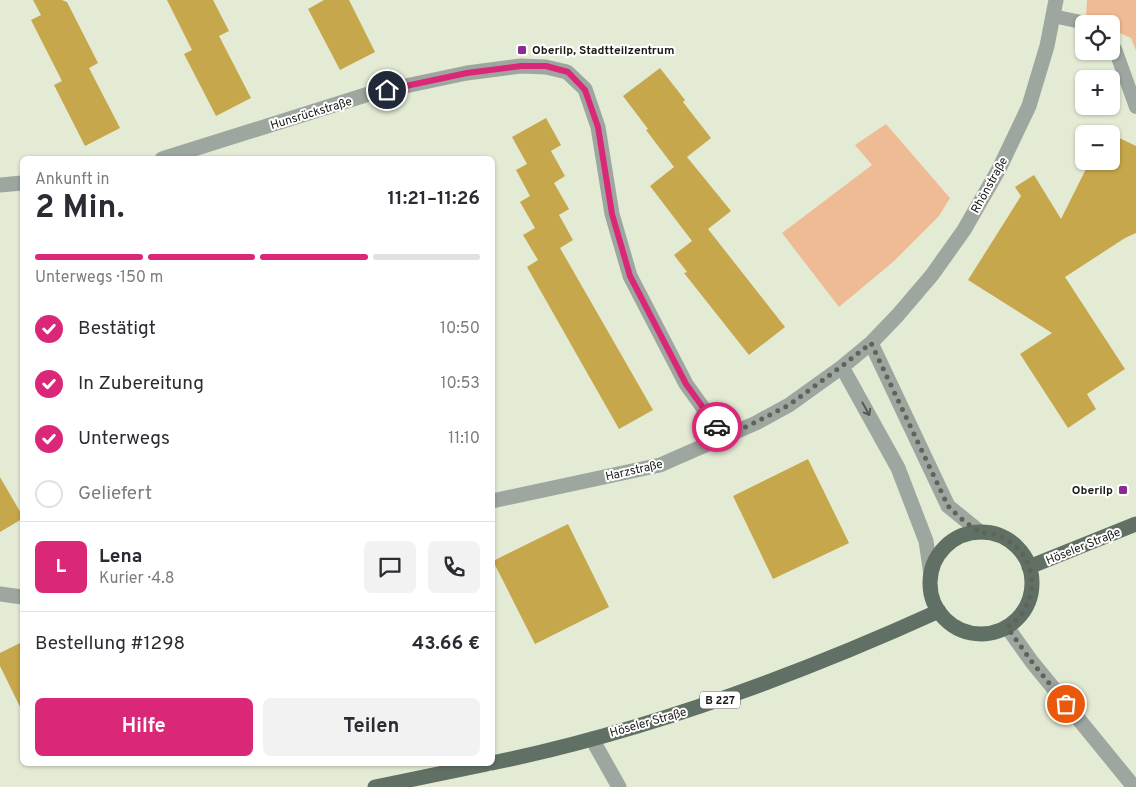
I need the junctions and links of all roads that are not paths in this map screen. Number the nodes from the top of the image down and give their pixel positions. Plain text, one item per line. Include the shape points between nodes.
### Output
1 (1056, 0) edge
2 (1053, 16) junction
3 (1075, 21) edge
4 (1119, 60) edge
5 (1136, 107) edge
6 (172, 156) edge
7 (20, 183) edge
8 (0, 185) edge
9 (871, 343) junction
10 (857, 355) joint
11 (842, 366) junction
12 (724, 437) junction
13 (495, 500) edge
14 (1136, 524) edge
15 (980, 532) junction
16 (1029, 567) junction
17 (931, 575) junction
18 (0, 594) edge
19 (20, 597) edge
20 (939, 611) junction
21 (1007, 627) junction
22 (592, 739) junction
23 (495, 762) edge
24 (478, 766) edge
25 (375, 787) edge
26 (619, 787) edge
27 (1134, 787) edge

1 - 2 street, Rhönstraße
2 - 3 lane
2 - 9 street, Rhönstraße via 1048,46 1029,106 1000,169 964,230 932,275
4 - 5 lane
6 - 12 street, Hunsrückstraße via 372,93 467,73 521,66 546,66 568,72 585,90 598,127 612,214 630,276 686,384
7 - 8 street
9 - 10 street, Rhönstraße
9 - 15 street via 948,506
10 - 11 street, Harzstraße
11 - 12 street, Harzstraße via 789,405
11 -> 17 street via 898,468 926,541
12 - 13 street, Harzstraße via 660,465
14 - 16 main road, Höseler Straße
15 - 16 main road via 1007,539 1018,547
15 - 17 main road via 966,534 943,549
16 - 21 main road via 1032,588 1028,602 1021,615
17 - 20 main road via 930,590
18 - 19 street
20 - 21 main road via 954,626 967,632 982,634
20 - 22 main road, Höseler Straße / B 227 via 780,678 682,713
21 - 27 street
22 - 23 main road, Höseler Straße / B 227
22 - 26 street
24 - 25 main road

